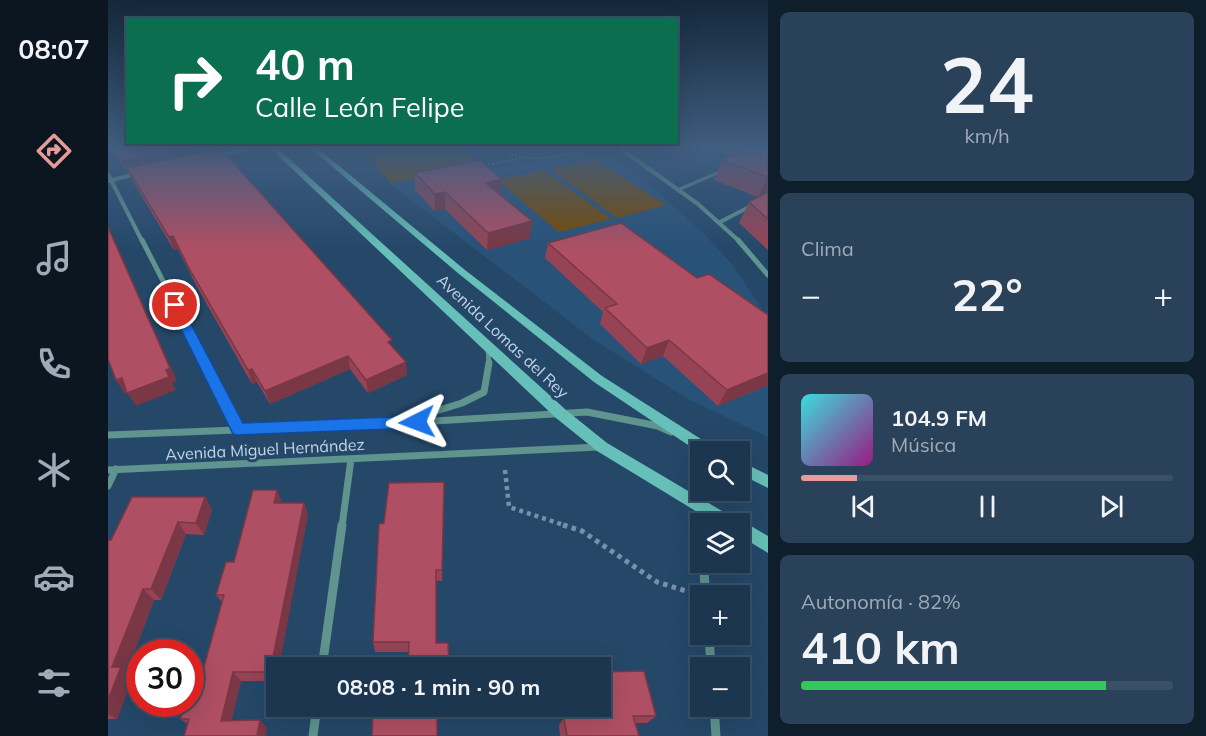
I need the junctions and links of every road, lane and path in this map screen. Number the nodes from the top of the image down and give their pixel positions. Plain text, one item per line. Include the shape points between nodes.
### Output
1 (110, 180) edge
2 (308, 180) edge
3 (352, 180) edge
4 (667, 180) edge
5 (700, 180) edge
6 (680, 189) junction
7 (758, 202) edge
8 (720, 222) junction
9 (767, 272) edge
10 (488, 346) junction
11 (561, 414) junction
12 (397, 423) junction
13 (238, 429) junction
14 (108, 435) edge
15 (692, 441) edge
16 (690, 442) edge
17 (602, 447) junction
18 (504, 452) junction
19 (351, 459) junction
20 (112, 470) edge
21 (750, 472) edge
22 (768, 482) edge
23 (108, 486) edge
24 (699, 504) junction
25 (699, 513) edge
26 (714, 513) edge
27 (750, 534) edge
28 (768, 545) edge
29 (690, 592) edge
30 (324, 657) edge
31 (316, 717) edge
32 (715, 717) edge
33 (313, 736) edge
34 (716, 736) edge

1 - 13 street
2 - 10 main road, Avenida Lomas del Rey
3 - 15 main road, Avenida Lomas del Rey via 598,379
4 - 6 street
5 - 6 lane
6 - 8 street
7 - 8 street
8 - 9 street
10 - 11 main road, Avenida Lomas del Rey
10 - 12 street via 484,392
11 - 12 street, Avenida Miguel Hernández
11 - 16 street, Avenida Miguel Hernández via 587,412 658,426
11 - 17 main road, Avenida Lomas del Rey
12 - 13 street, Avenida Miguel Hernández
13 - 14 street, Avenida Miguel Hernández
17 - 18 street, Avenida Miguel Hernández
17 - 24 main road, Avenida Lomas del Rey
18 - 19 street, Avenida Miguel Hernández
18 - 29 path via 509,507 582,531 657,582
19 - 20 street, Avenida Miguel Hernández
19 - 30 street
20 - 23 street
21 - 22 main road
24 - 25 street
24 - 26 main road, Avenida Lomas del Rey
27 - 28 main road
31 - 33 street
32 - 34 street

